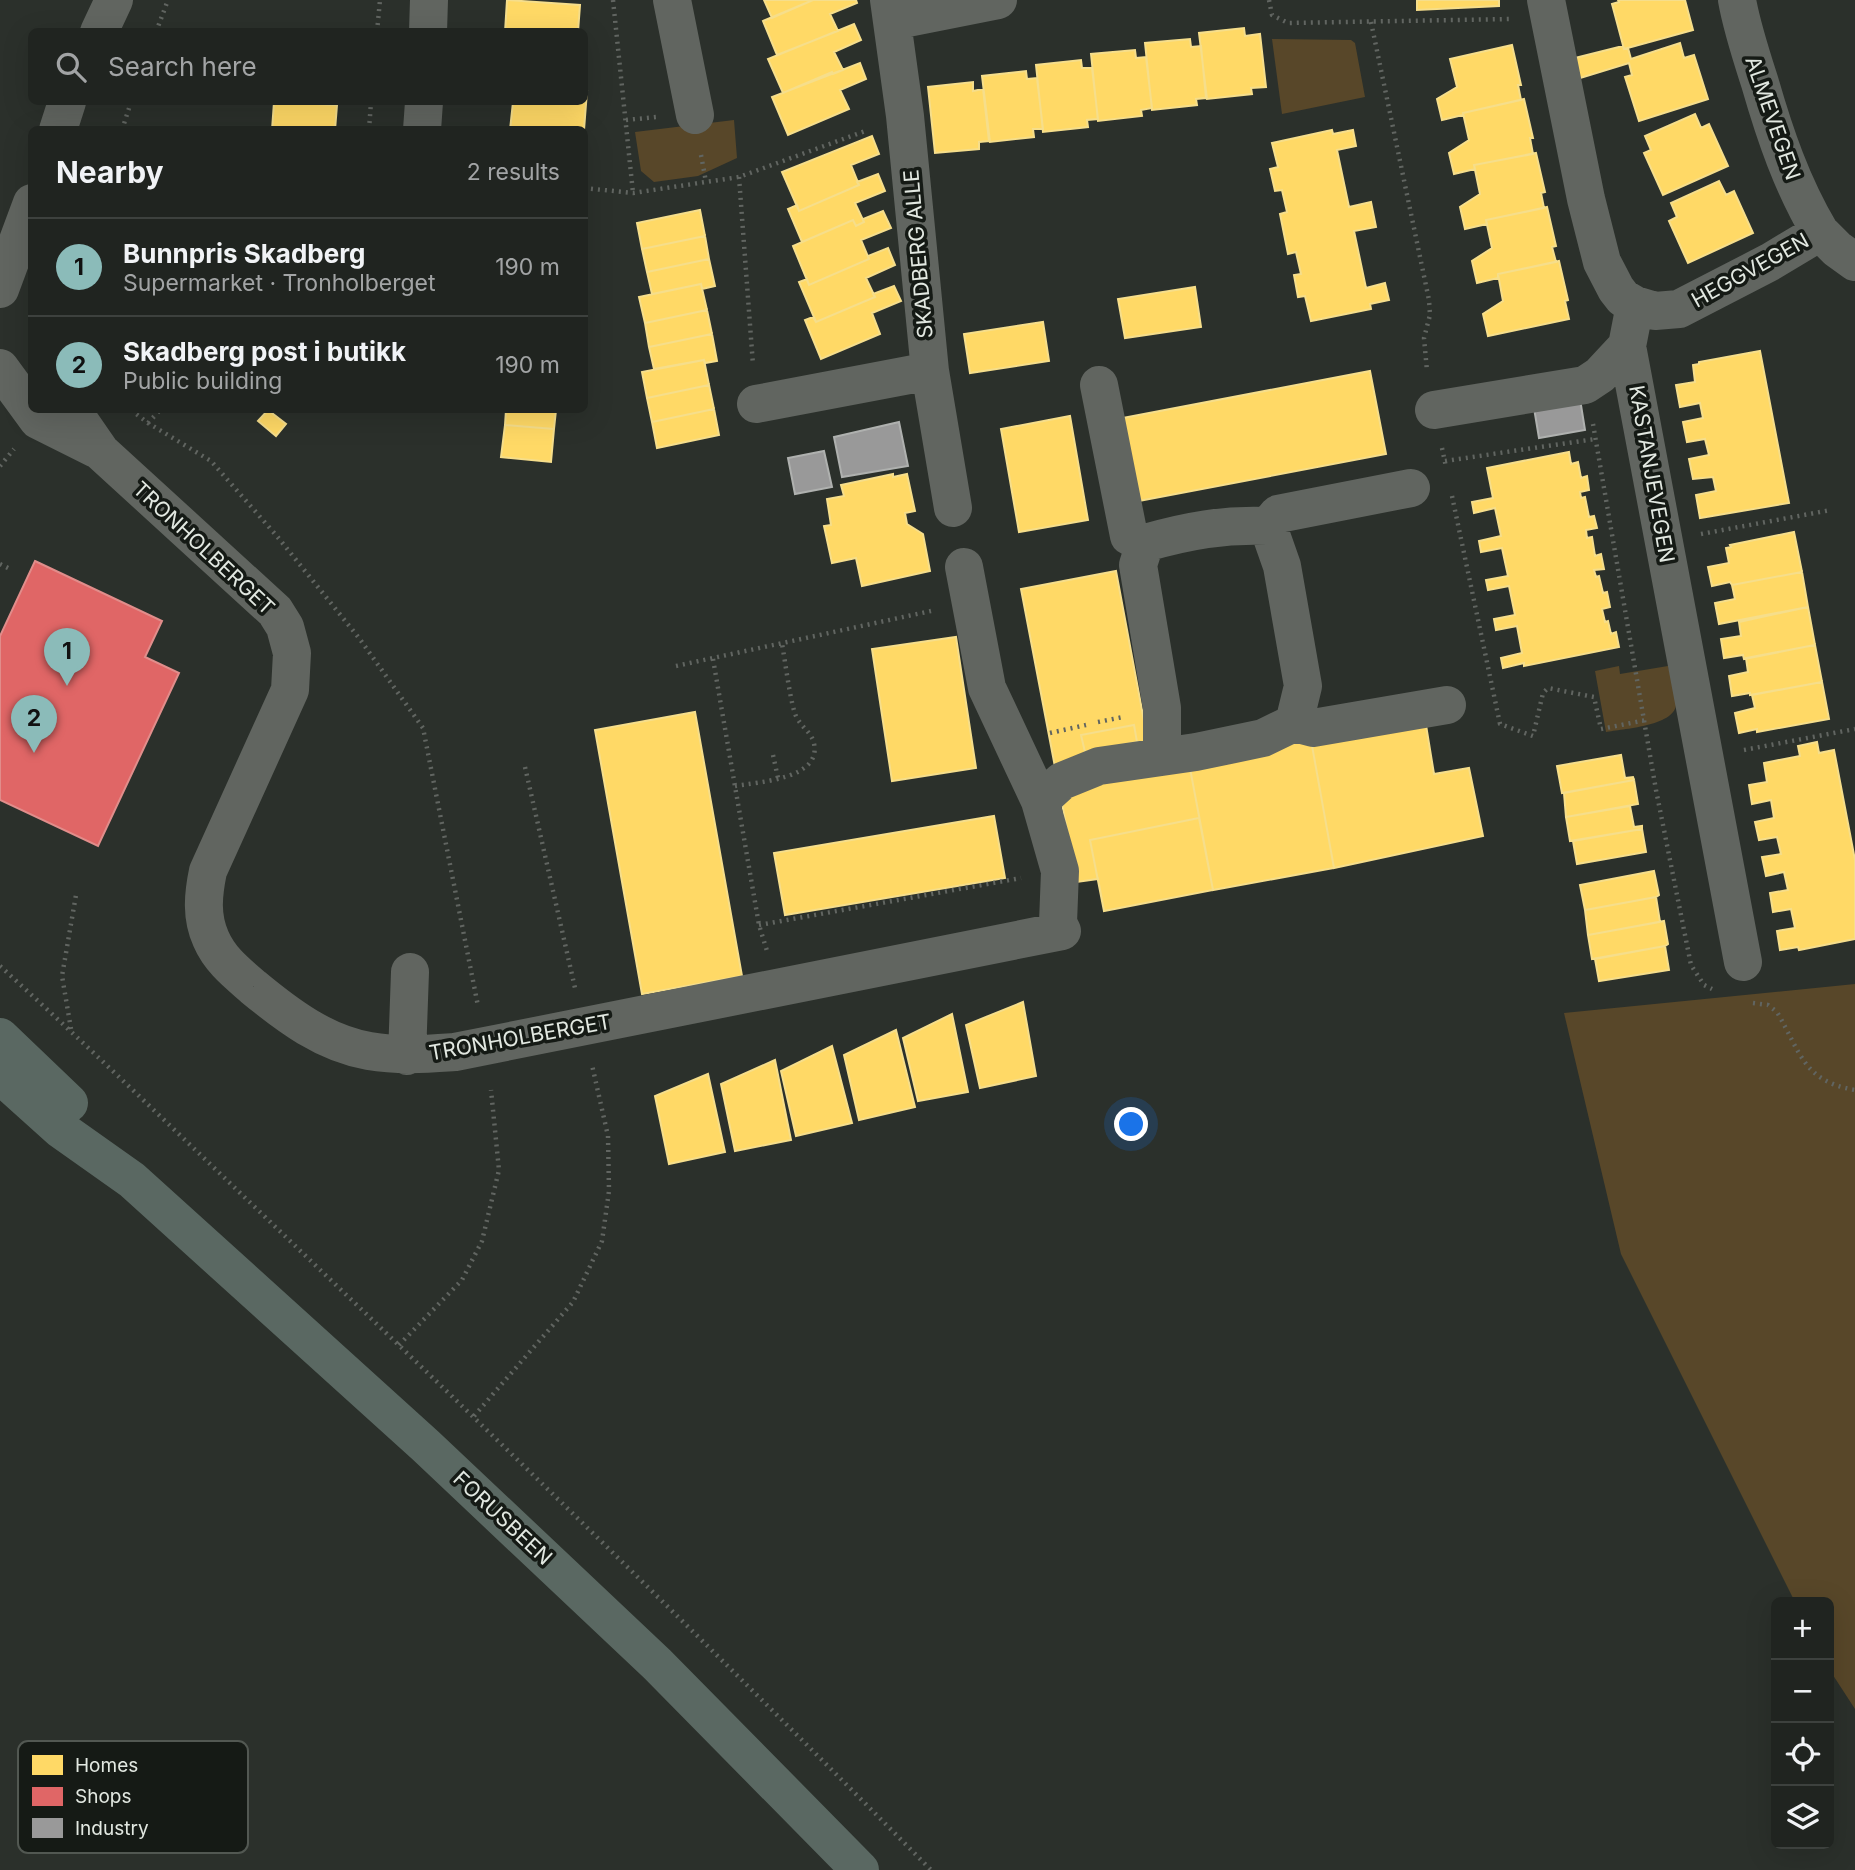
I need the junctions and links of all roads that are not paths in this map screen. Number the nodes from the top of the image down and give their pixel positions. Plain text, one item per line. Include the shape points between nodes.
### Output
1 (88, 0) edge
2 (114, 0) edge
3 (429, 0) edge
4 (673, 0) edge
5 (998, 0) edge
6 (1737, 0) edge
7 (1547, 8) edge
8 (890, 11) edge
9 (83, 28) edge
10 (101, 28) edge
11 (428, 28) edge
12 (66, 105) edge
13 (424, 105) edge
14 (59, 126) edge
15 (422, 126) edge
16 (697, 128) road end
17 (28, 214) edge
18 (1820, 232) junction
19 (1855, 262) edge
20 (0, 289) edge
21 (1635, 304) junction
22 (1627, 346) junction
23 (0, 352) edge
24 (0, 368) edge
25 (28, 370) edge
26 (930, 371) junction
27 (1099, 385) dead end
28 (756, 404) road end
29 (28, 406) edge
30 (1434, 410) road end
31 (33, 413) edge
32 (74, 413) edge
33 (101, 452) junction
34 (1411, 488) dead end
35 (953, 508) dead end
36 (1268, 526) junction
37 (1145, 543) junction
38 (968, 585) road end
39 (1447, 705) dead end
40 (1294, 723) junction
41 (1161, 757) junction
42 (1040, 801) junction
43 (1743, 962) dead end
44 (410, 972) dead end
45 (0, 1037) edge
46 (407, 1056) junction
47 (0, 1075) edge
48 (132, 1180) junction
49 (860, 1870) edge

1 - 9 street
2 - 10 street
3 - 11 street
4 - 16 street
5 - 8 street
6 - 18 street, ALMEVEGEN via 1791,177
7 - 21 street via 1602,262 1615,289
8 - 26 street, SKADBERG ALLE
12 - 14 street
13 - 15 street
17 - 20 street
18 - 19 street, HEGGVEGEN
18 - 21 street, HEGGVEGEN via 1679,309 1655,311
21 - 22 street, KASTANJEVEGEN
22 - 30 street via 1585,385
22 - 43 street, KASTANJEVEGEN
23 - 25 street
24 - 29 street, TRONHOLBERGET
26 - 28 street
26 - 35 street, SKADBERG ALLE
27 - 37 street via 1129,536
31 - 33 street, TRONHOLBERGET via 38,420
32 - 33 street, TRONHOLBERGET
33 - 46 street, TRONHOLBERGET via 275,611 292,653 289,690 208,871 204,920 211,941 226,963 304,1026 357,1048
34 - 36 street via 1278,514
36 - 37 street via 1190,530
36 - 40 street via 1282,566 1303,686
37 - 41 street via 1138,565 1162,708
38 - 42 street, TRONHOLBERGET via 987,688
39 - 40 street via 1313,728
40 - 41 street via 1263,738
41 - 42 street via 1099,766 1062,781
42 - 46 street, TRONHOLBERGET via 1060,871 1058,923 1062,931 588,1044
44 - 46 street
45 - 48 main road, FORUSBEEN via 76,1110
47 - 48 main road, FORUSBEEN via 60,1129
48 - 49 main road, FORUSBEEN via 426,1446 657,1664

